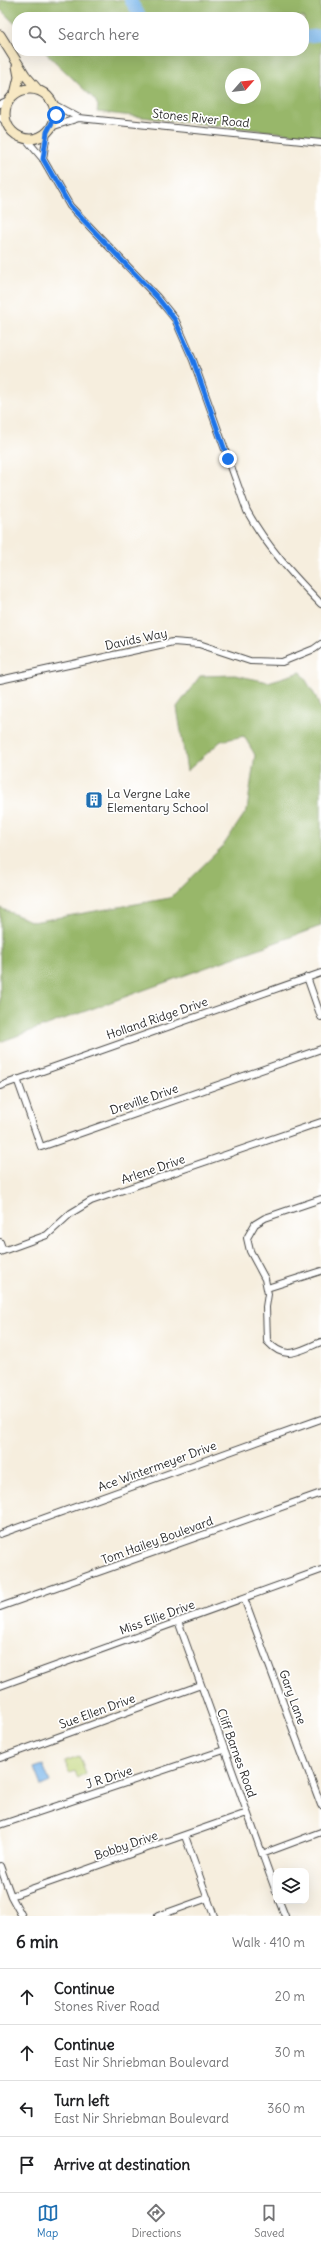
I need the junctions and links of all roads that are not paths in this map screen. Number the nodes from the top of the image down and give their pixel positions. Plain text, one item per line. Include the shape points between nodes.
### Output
1 (0, 34) edge
2 (12, 56) edge
3 (12, 56) edge
4 (16, 63) junction
5 (39, 90) junction
6 (8, 99) edge
7 (53, 104) junction
8 (79, 118) junction
9 (3, 120) edge
10 (49, 130) junction
11 (26, 139) junction
12 (321, 143) edge
13 (43, 159) junction
14 (321, 604) edge
15 (321, 644) edge
16 (0, 680) edge
17 (321, 972) edge
18 (307, 977) junction
19 (321, 1017) edge
20 (321, 1049) edge
21 (17, 1079) junction
22 (0, 1086) edge
23 (321, 1122) edge
24 (321, 1199) edge
25 (0, 1242) edge
26 (2, 1252) edge
27 (321, 1271) edge
28 (267, 1288) junction
29 (321, 1342) edge
30 (321, 1419) edge
31 (321, 1493) edge
32 (0, 1534) edge
33 (321, 1570) edge
34 (244, 1598) junction
35 (0, 1607) edge
36 (178, 1621) junction
37 (201, 1685) junction
38 (0, 1686) edge
39 (224, 1750) junction
40 (0, 1758) edge
41 (321, 1805) edge
42 (247, 1813) junction
43 (0, 1825) edge
44 (321, 1832) edge
45 (185, 1836) junction
46 (262, 1854) junction
47 (0, 1866) edge
48 (273, 1884) edge
49 (11, 1896) junction
50 (208, 1898) junction
51 (280, 1904) edge
52 (22, 1916) edge
53 (158, 1916) edge
54 (214, 1916) edge
55 (285, 1916) edge

1 - 3 main road, Stones River Road
2 - 4 main road, Stones River Road
4 - 5 main road, Stones River Road
4 - 6 main road via 19,77
5 - 6 main road via 24,89
5 - 7 main road, Stones River Road via 47,95
6 - 9 main road
7 - 8 street, Stones River Road
7 - 10 main road via 56,115
8 - 10 street, Stones River Road
8 - 12 street, Stones River Road
9 - 11 main road via 13,133
10 - 11 main road, Stones River Road via 35,139
10 - 13 street
11 - 13 street
13 - 14 street via 70,206 157,297 175,320 193,360 247,511 259,533 278,558
15 - 16 street, Davids Way via 282,662 250,661 199,644 172,642
17 - 18 street, Holland Ridge Drive
18 - 19 street
18 - 21 street, Holland Ridge Drive
20 - 21 street, Dreville Drive via 41,1147
21 - 22 street, Holland Ridge Drive
23 - 26 street, Arlene Drive via 91,1201 71,1213 47,1235
24 - 28 street via 260,1221 246,1238
25 - 26 street
27 - 28 street
28 - 29 street via 267,1341 276,1352 288,1354
30 - 32 street, Ace Wintermeyer Drive
31 - 35 street, Tom Hailey Boulevard
33 - 34 street, Miss Ellie Drive
34 - 36 street, Miss Ellie Drive
34 - 41 street, Gary Lane
36 - 37 street, Cliff Barnes Road
36 - 38 street, Miss Ellie Drive
37 - 39 street, Cliff Barnes Road
37 - 40 street, Sue Ellen Drive
39 - 42 street, Cliff Barnes Road
39 - 43 street, J R Drive
42 - 45 street, Bobby Drive
42 - 46 street, Cliff Barnes Road
44 - 46 street
45 - 49 street, Bobby Drive
45 - 50 street
46 - 48 street, Cliff Barnes Road
47 - 49 street
49 - 52 street
50 - 53 street
50 - 54 street
51 - 55 street

